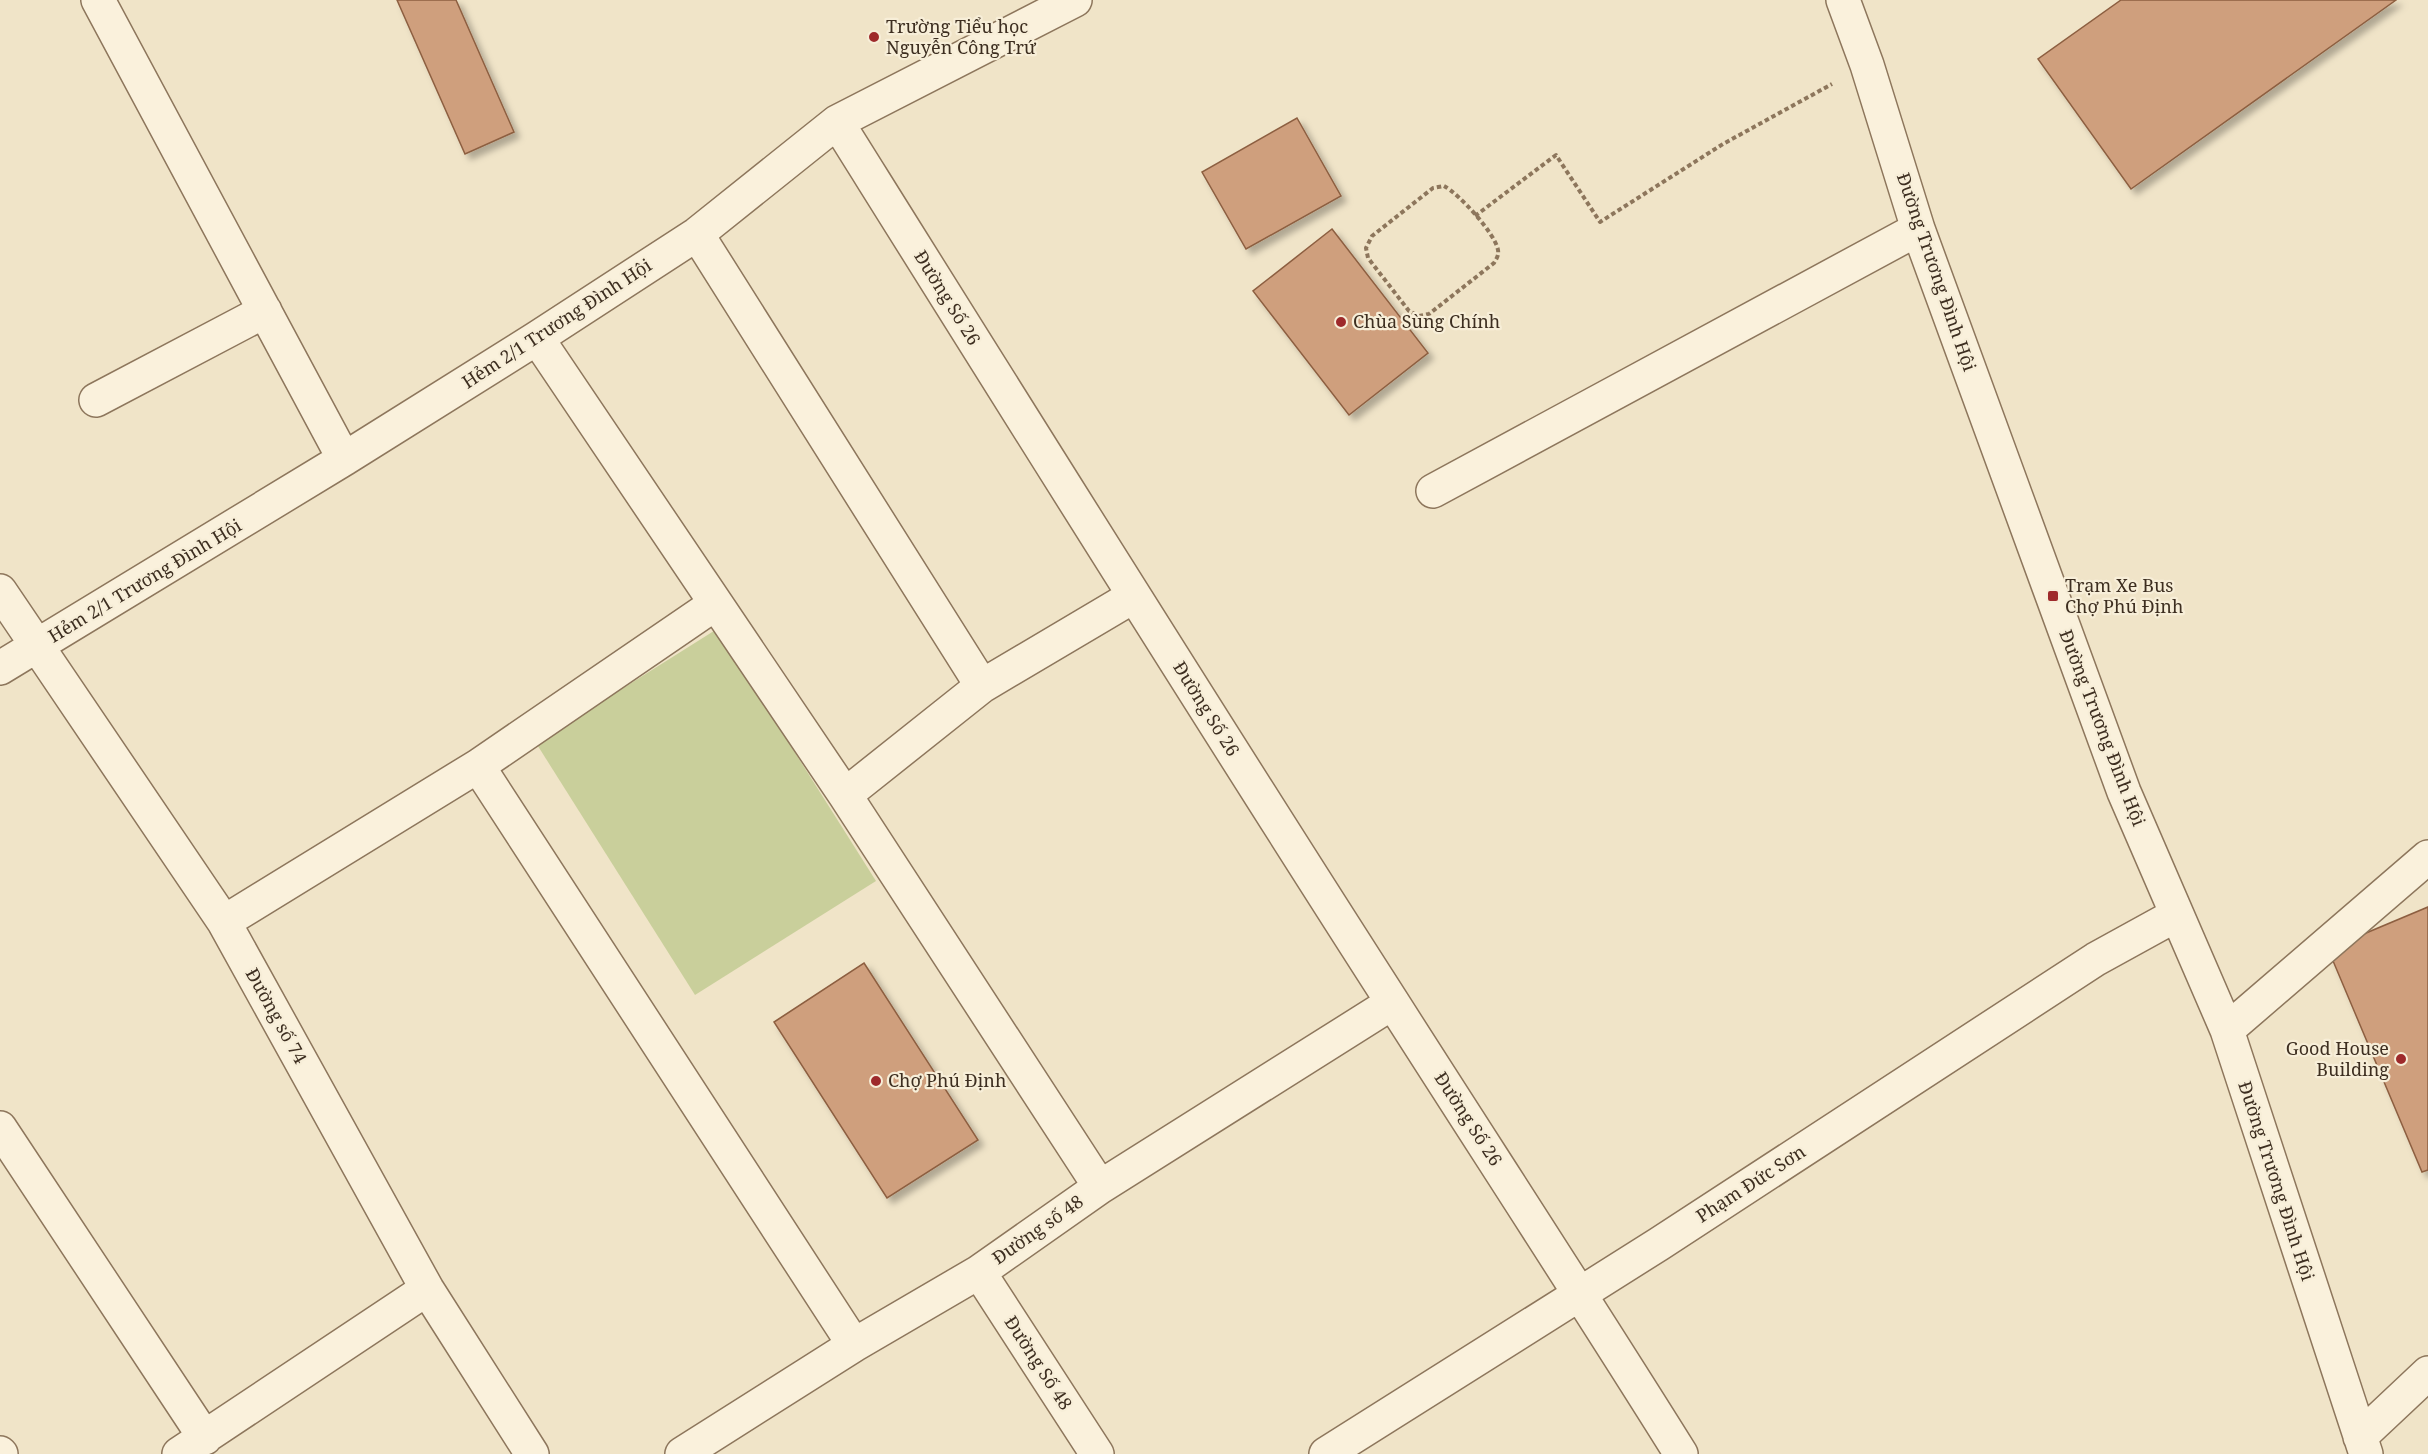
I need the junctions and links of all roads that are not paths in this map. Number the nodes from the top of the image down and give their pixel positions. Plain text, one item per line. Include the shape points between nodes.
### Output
1 (98, 0) edge
2 (1075, 0) edge
3 (1845, 1) edge
4 (837, 122) junction
5 (1918, 229) junction
6 (697, 234) junction
7 (265, 311) junction
8 (537, 338) junction
9 (96, 400) dead end
10 (344, 459) junction
11 (1433, 491) dead end
12 (0, 591) edge
13 (1134, 596) junction
14 (715, 604) junction
15 (36, 648) junction
16 (0, 668) edge
17 (982, 686) junction
18 (478, 766) junction
19 (845, 795) junction
20 (2428, 857) edge
21 (2176, 915) junction
22 (224, 922) junction
23 (1392, 1002) junction
24 (2227, 1030) junction
25 (0, 1128) edge
26 (1100, 1187) junction
27 (979, 1272) junction
28 (427, 1289) junction
29 (1581, 1292) junction
30 (854, 1345) junction
31 (2428, 1373) edge
32 (192, 1446) edge
33 (2363, 1446) edge
34 (532, 1454) edge
35 (682, 1454) edge
36 (1097, 1454) edge
37 (1326, 1454) edge
38 (1682, 1454) edge

1 - 7 street
2 - 4 street, Hẻm 2/1 Trương Đình Hội
3 - 5 street, Đường Trương Đình Hội
4 - 6 street, Hẻm 2/1 Trương Đình Hội
4 - 13 street, Đường Số 26
5 - 11 street
5 - 21 street, Đường Trương Đình Hội via 2124,792
6 - 8 street, Hẻm 2/1 Trương Đình Hội
6 - 17 street
7 - 9 street
7 - 10 street
8 - 10 street, Hẻm 2/1 Trương Đình Hội
8 - 14 street
10 - 15 street, Hẻm 2/1 Trương Đình Hội
12 - 15 street, Đường số 74
13 - 17 street
13 - 23 street, Đường Số 26
14 - 18 street
14 - 19 street
15 - 16 street, Hẻm 2/1 Trương Đình Hội
15 - 22 street, Đường số 74
17 - 19 street
18 - 22 street
18 - 30 street
19 - 26 street
20 - 24 street
21 - 24 street, Đường Trương Đình Hội
21 - 29 street, Phạm Đức Sơn via 2096,959
22 - 28 street, Đường số 74
23 - 26 street, Đường số 48
23 - 29 street, Đường Số 26
24 - 33 street, Đường Trương Đình Hội
25 - 32 street
26 - 27 street, Đường số 48
27 - 30 street, Đường số 48
27 - 36 street, Đường Số 48
28 - 32 street
28 - 34 street, Đường số 74
29 - 37 street, Phạm Đức Sơn
29 - 38 street, Đường Số 26
30 - 35 street, Đường số 48
31 - 33 street

